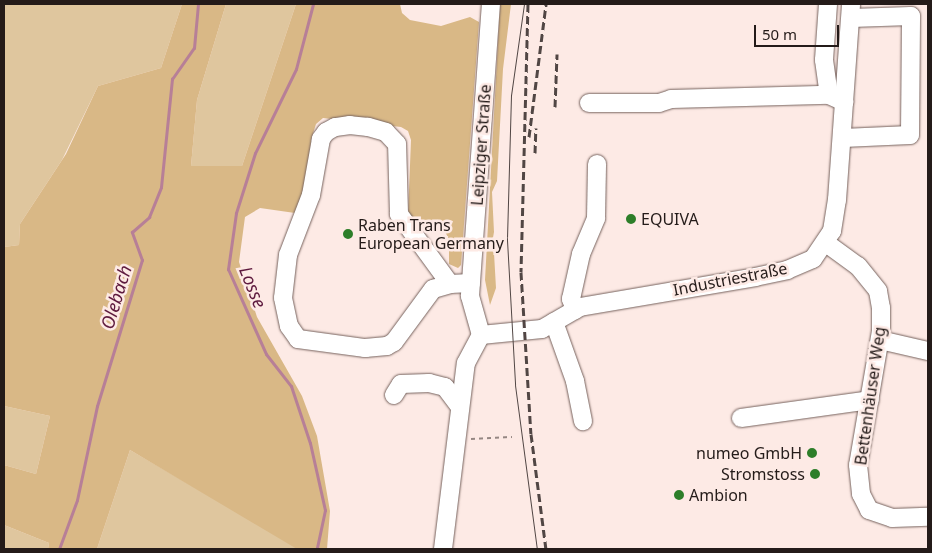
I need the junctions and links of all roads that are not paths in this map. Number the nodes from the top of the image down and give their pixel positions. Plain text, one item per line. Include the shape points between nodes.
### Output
1 (491, 4) edge
2 (828, 4) edge
3 (851, 11) edge
4 (829, 95) junction
5 (845, 102) junction
6 (589, 103) dead end
7 (843, 138) junction
8 (597, 164) dead end
9 (826, 243) junction
10 (471, 283) junction
11 (450, 284) junction
12 (575, 310) junction
13 (554, 322) junction
14 (481, 335) junction
15 (880, 340) junction
16 (928, 351) edge
17 (394, 395) dead end
18 (870, 400) junction
19 (460, 407) junction
20 (741, 418) dead end
21 (583, 421) dead end
22 (928, 517) edge
23 (443, 549) edge

1 - 10 street, Leipziger Straße
2 - 4 street via 824,60
3 - 5 street
3 - 7 street via 911,16 910,135
4 - 5 street
4 - 6 street
5 - 7 street
7 - 9 street via 837,200
8 - 12 street via 596,218 588,229 579,261 571,300
9 - 12 street, Industriestraße via 813,258 787,270
9 - 15 street, Bettenhäuser Weg via 858,266 878,291
10 - 11 street
10 - 14 street, Leipziger Straße via 470,296
11 - 11 street via 433,289 394,342 387,346 365,348 298,339 289,326 284,298 288,255 311,195 321,139 326,132 350,125 368,127 386,132 397,144 399,214
12 - 13 street, Industriestraße
13 - 14 street, Industriestraße via 542,329
13 - 21 street via 575,381
14 - 19 street via 466,363
15 - 16 street
15 - 18 street, Bettenhäuser Weg
17 - 19 street via 401,384 429,383 445,387
18 - 20 street
18 - 22 street, Bettenhäuser Weg via 858,465 861,494 869,510 892,518
19 - 23 street

